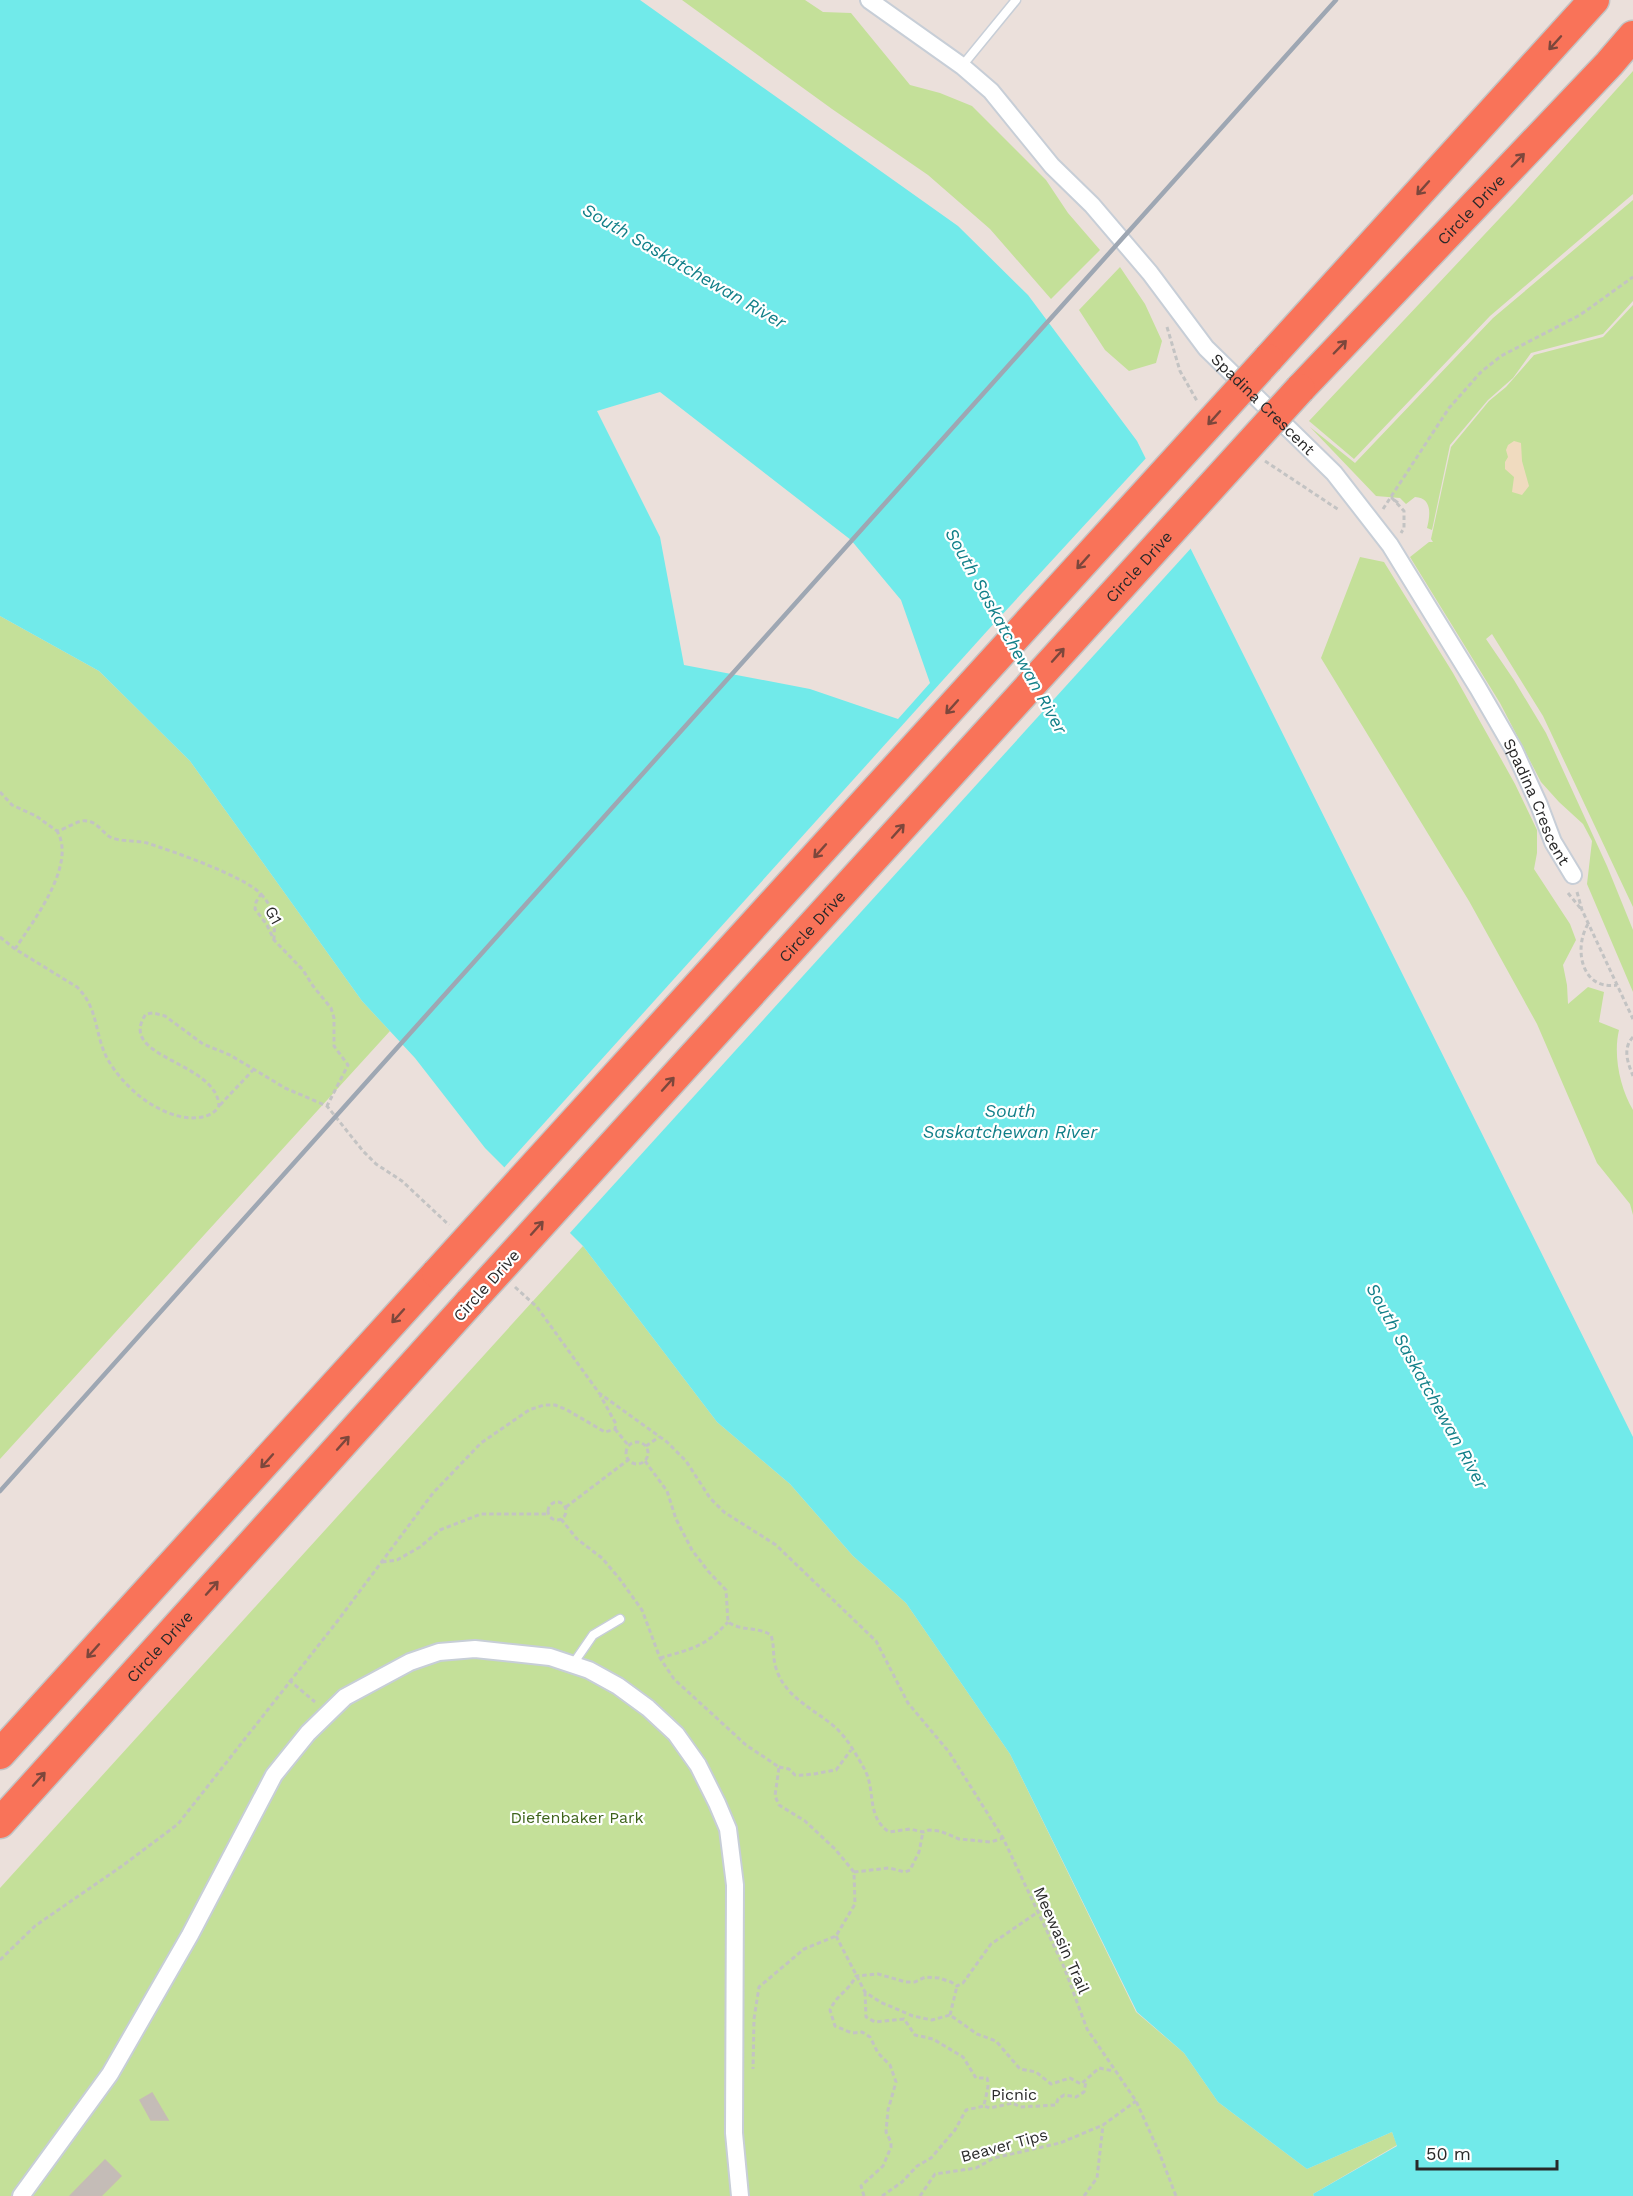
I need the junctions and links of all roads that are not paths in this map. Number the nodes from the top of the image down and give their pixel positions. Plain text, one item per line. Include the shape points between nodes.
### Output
1 (869, 0) edge
2 (1016, 0) edge
3 (1594, 0) edge
4 (1633, 36) edge
5 (962, 66) junction
6 (1573, 875) road end
7 (620, 1619) dead end
8 (573, 1664) junction
9 (0, 1754) edge
10 (0, 1823) edge
11 (21, 2196) edge
12 (740, 2196) edge

1 - 5 street, Spadina Crescent
2 - 5 lane
3 -> 9 highway, bridge
10 -> 4 highway, Circle Drive, bridge via 1300,389
5 - 6 street, Spadina Crescent via 991,91 1052,166 1092,205 1157,281 1206,348 1334,473 1390,544 1514,750 1553,842
7 - 8 lane via 593,1635
8 - 11 street via 550,1657 475,1649 439,1652 410,1662 354,1692 327,1713 274,1775 190,1935 110,2074
8 - 12 street via 618,1686 676,1734 698,1765 728,1829 735,1886 734,2133

